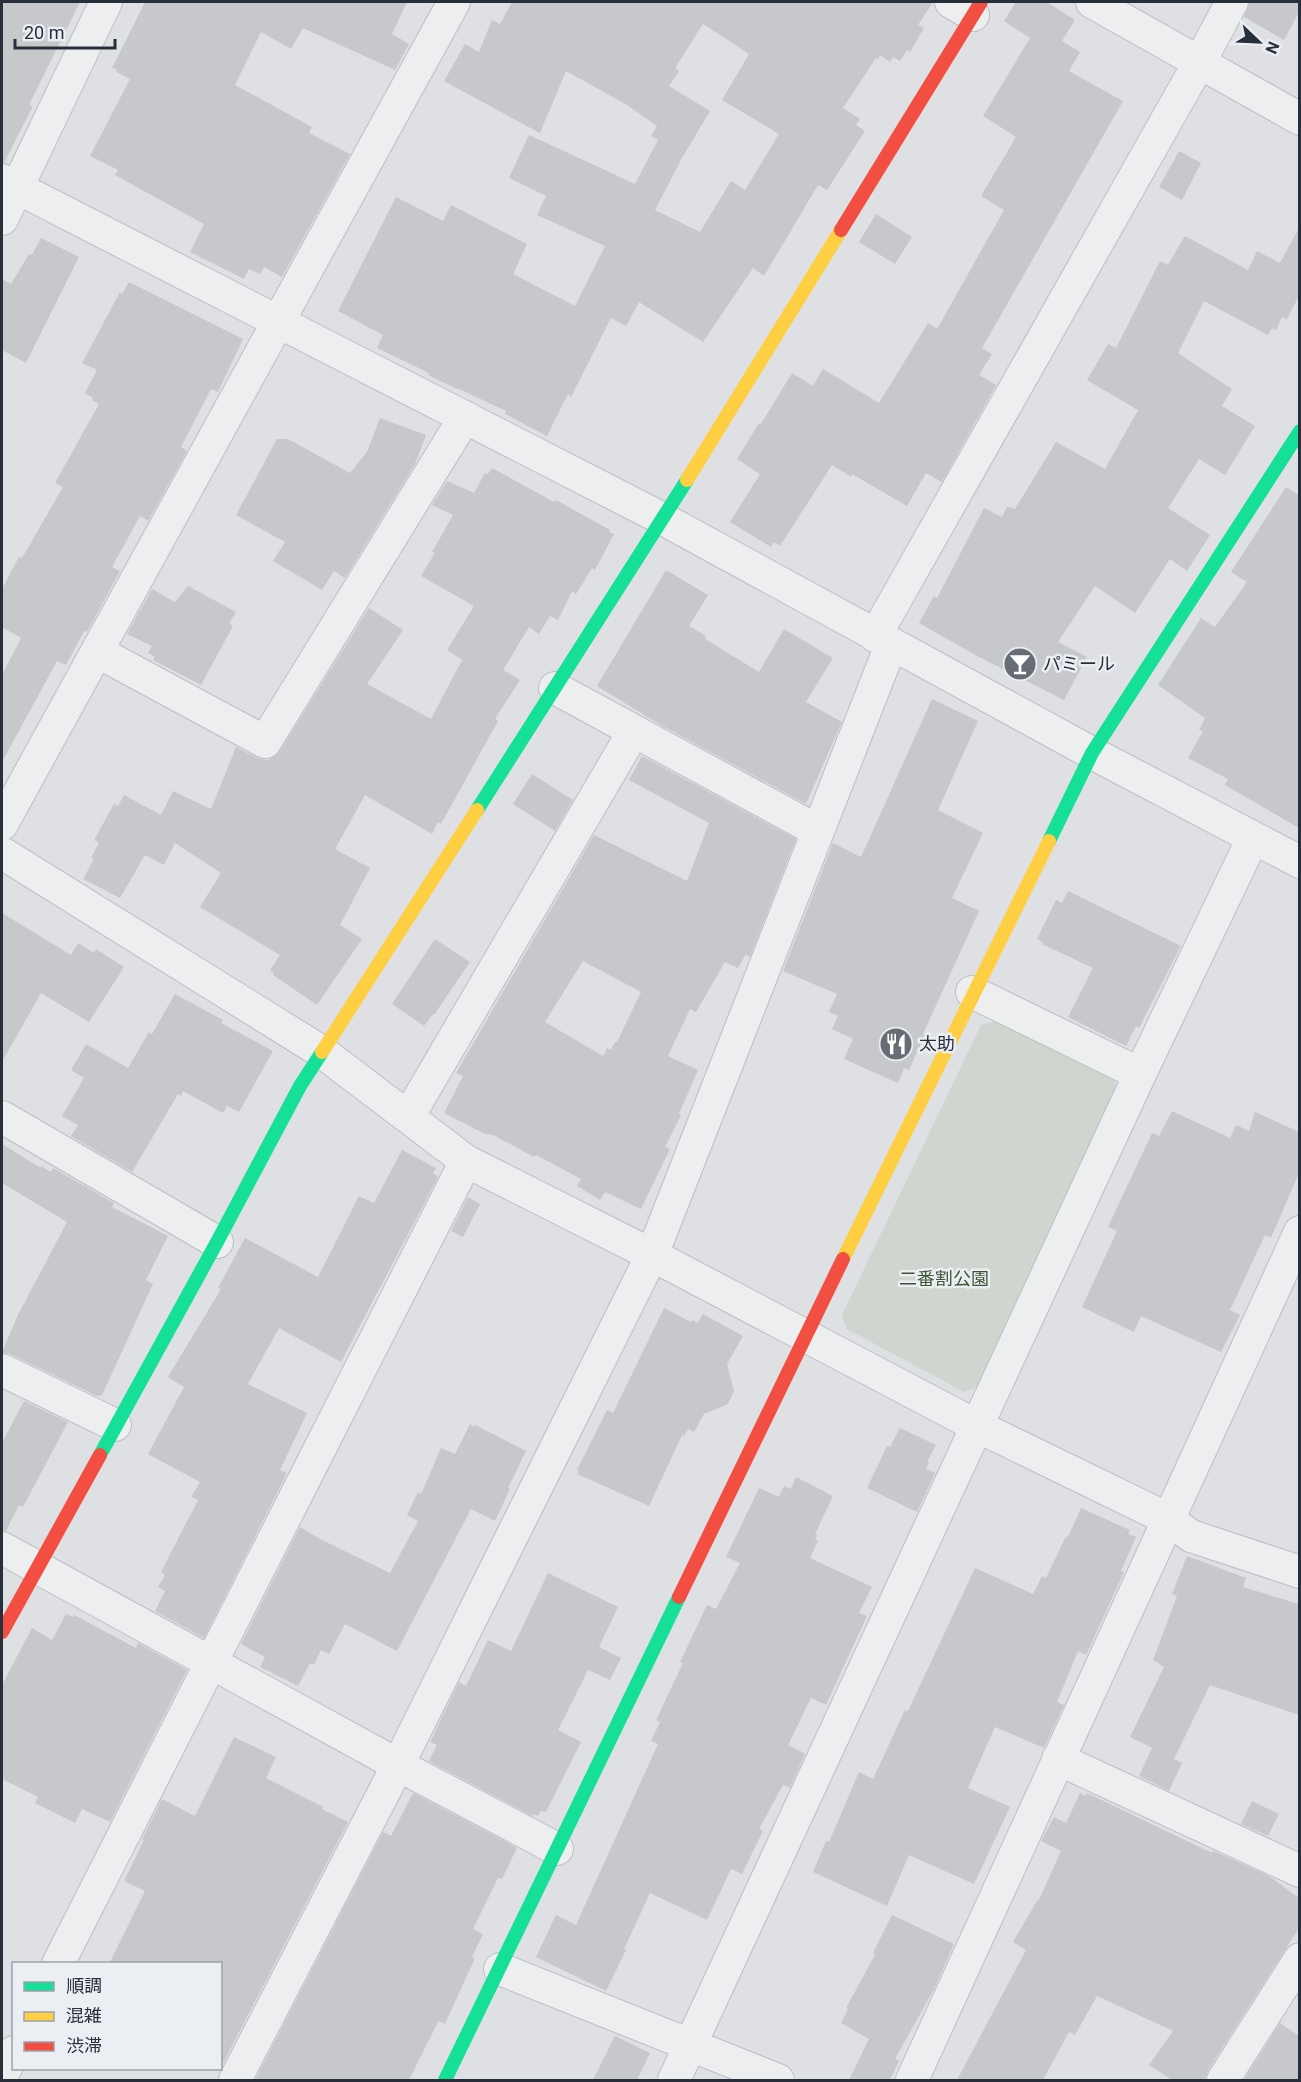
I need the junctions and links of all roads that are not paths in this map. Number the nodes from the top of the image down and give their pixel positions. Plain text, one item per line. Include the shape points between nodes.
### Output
1 (106, 2) edge
2 (454, 2) edge
3 (1092, 2) edge
4 (1232, 2) edge
5 (968, 6) edge
6 (1199, 63) junction
7 (1299, 119) edge
8 (9, 184) edge
9 (2, 219) edge
10 (278, 321) junction
11 (465, 417) junction
12 (1299, 434) edge
13 (663, 519) junction
14 (883, 640) junction
15 (98, 652) junction
16 (555, 688) junction
17 (634, 731) junction
18 (1092, 753) junction
19 (2, 824) edge
20 (818, 831) junction
21 (1253, 838) junction
22 (2, 853) edge
23 (1299, 862) edge
24 (972, 993) junction
25 (322, 1052) junction
26 (1140, 1074) junction
27 (2, 1117) edge
28 (408, 1117) junction
29 (466, 1161) junction
30 (1299, 1232) edge
31 (217, 1242) junction
32 (652, 1255) junction
33 (804, 1336) junction
34 (2, 1370) edge
35 (115, 1425) junction
36 (978, 1426) junction
37 (1168, 1519) junction
38 (2, 1548) edge
39 (36, 1566) junction
40 (1299, 1572) edge
41 (2, 1632) edge
42 (212, 1663) junction
43 (1058, 1759) junction
44 (398, 1765) junction
45 (557, 1849) junction
46 (1299, 1871) edge
47 (1299, 1959) edge
48 (59, 1962) edge
49 (500, 1969) junction
50 (690, 2045) junction
51 (12, 2056) edge
52 (2, 2075) edge
53 (235, 2080) edge
54 (445, 2080) edge
55 (674, 2080) edge
56 (778, 2080) edge
57 (912, 2080) edge
58 (1223, 2080) edge

1 - 8 street
2 - 10 street
3 - 6 street
4 - 6 street
5 - 13 street
6 - 7 street
6 - 14 street
8 - 9 street
8 - 10 street
10 - 11 street
10 - 15 street
11 - 13 street
11 - 15 street via 265,742
12 - 18 street
13 - 14 street
13 - 16 street
14 - 18 street
14 - 20 street
15 - 19 street
16 - 17 street
16 - 25 street
17 - 20 street
17 - 28 street
18 - 21 street
18 - 24 street
20 - 32 street
21 - 23 street
21 - 26 street
22 - 25 street
24 - 26 street
24 - 33 street
25 - 28 street
25 - 31 street
26 - 36 street
27 - 31 street
28 - 29 street
29 - 32 street
29 - 42 street
30 - 37 street
31 - 35 street
32 - 33 street
32 - 44 street
33 - 36 street
33 - 45 street
34 - 35 street
35 - 39 street
36 - 37 street
36 - 50 street
37 - 40 street via 1191,1536
37 - 43 street
38 - 39 street
39 - 41 street
39 - 42 street
42 - 44 street
42 - 48 street
43 - 46 street
43 - 57 street
44 - 45 street
44 - 53 street
45 - 49 street
47 - 58 street
49 - 50 street
49 - 54 street
50 - 55 street
50 - 56 street
51 - 52 street

